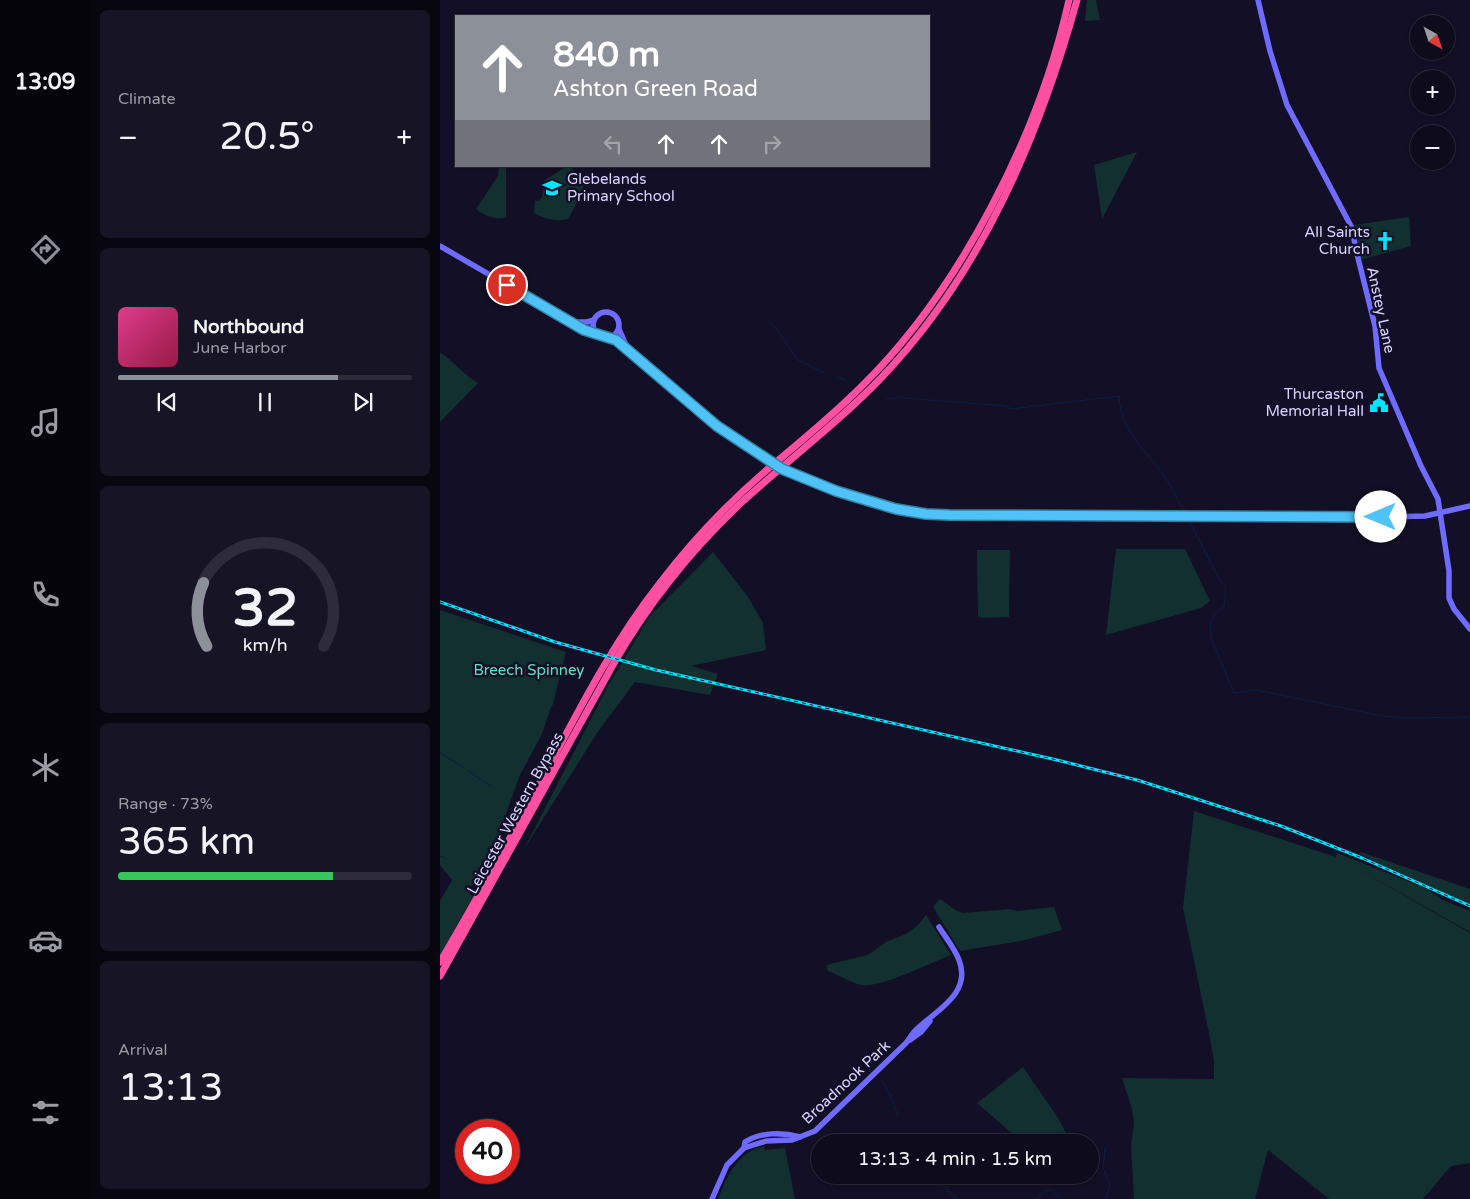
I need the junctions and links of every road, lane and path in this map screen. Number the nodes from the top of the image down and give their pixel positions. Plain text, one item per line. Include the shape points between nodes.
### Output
1 (1069, 0) edge
2 (1077, 0) edge
3 (1258, 0) edge
4 (440, 246) edge
5 (594, 320) junction
6 (570, 321) junction
7 (619, 329) junction
8 (598, 336) junction
9 (610, 337) junction
10 (630, 351) junction
11 (1470, 506) edge
12 (1439, 513) junction
13 (1470, 629) edge
14 (615, 653) junction
15 (610, 662) junction
16 (939, 927) dead end
17 (440, 962) edge
18 (440, 976) edge
19 (712, 1199) edge

1 - 14 highway via 1022,142 979,230 947,283 906,337 864,384 735,499 695,541 660,582
2 - 14 highway via 1033,133 994,217 952,288 911,344 876,383 742,503 693,552
3 - 12 street, Anstey Lane via 1287,105 1352,228 1375,326 1379,368 1438,498
4 - 6 street
5 - 6 street
5 - 7 street via 603,312 613,314 619,321
5 - 8 street
6 - 8 street
7 - 9 street
7 - 10 street
8 - 9 street
9 - 10 street
10 - 12 street via 704,416 752,450 795,475 904,511 941,515 1381,517
11 - 12 street
12 - 13 street, Anstey Lane via 1449,571 1449,598
14 - 15 highway
15 - 17 highway, Leicester Western Bypass
15 - 18 highway, Leicester Western Bypass
16 - 19 street, Broadnook Park via 959,960 962,977 956,994 815,1131 800,1136 760,1135 745,1142 744,1148 727,1165

